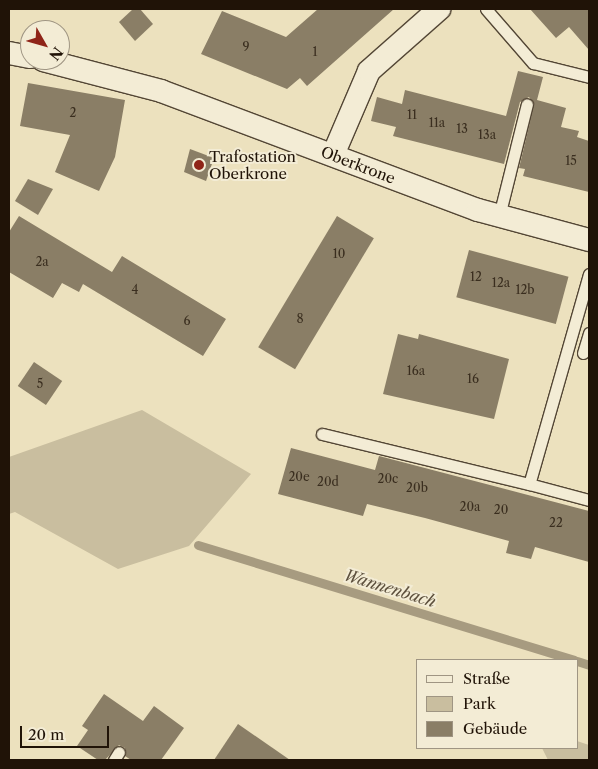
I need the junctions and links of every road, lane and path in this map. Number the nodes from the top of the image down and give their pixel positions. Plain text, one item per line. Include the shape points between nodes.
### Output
1 (439, 9) edge
2 (486, 9) edge
3 (70, 67) edge
4 (589, 77) edge
5 (527, 104) dead end
6 (333, 155) junction
7 (499, 216) junction
8 (589, 240) edge
9 (589, 274) edge
10 (589, 334) edge
11 (583, 353) dead end
12 (322, 434) dead end
13 (529, 484) junction
14 (589, 500) edge

1 - 6 street via 370,71
2 - 4 lane via 533,63
3 - 6 street, Oberkrone via 161,91
5 - 7 lane
6 - 7 street, Oberkrone
7 - 8 street, Oberkrone
9 - 13 lane
10 - 11 lane
12 - 13 lane
13 - 14 lane

